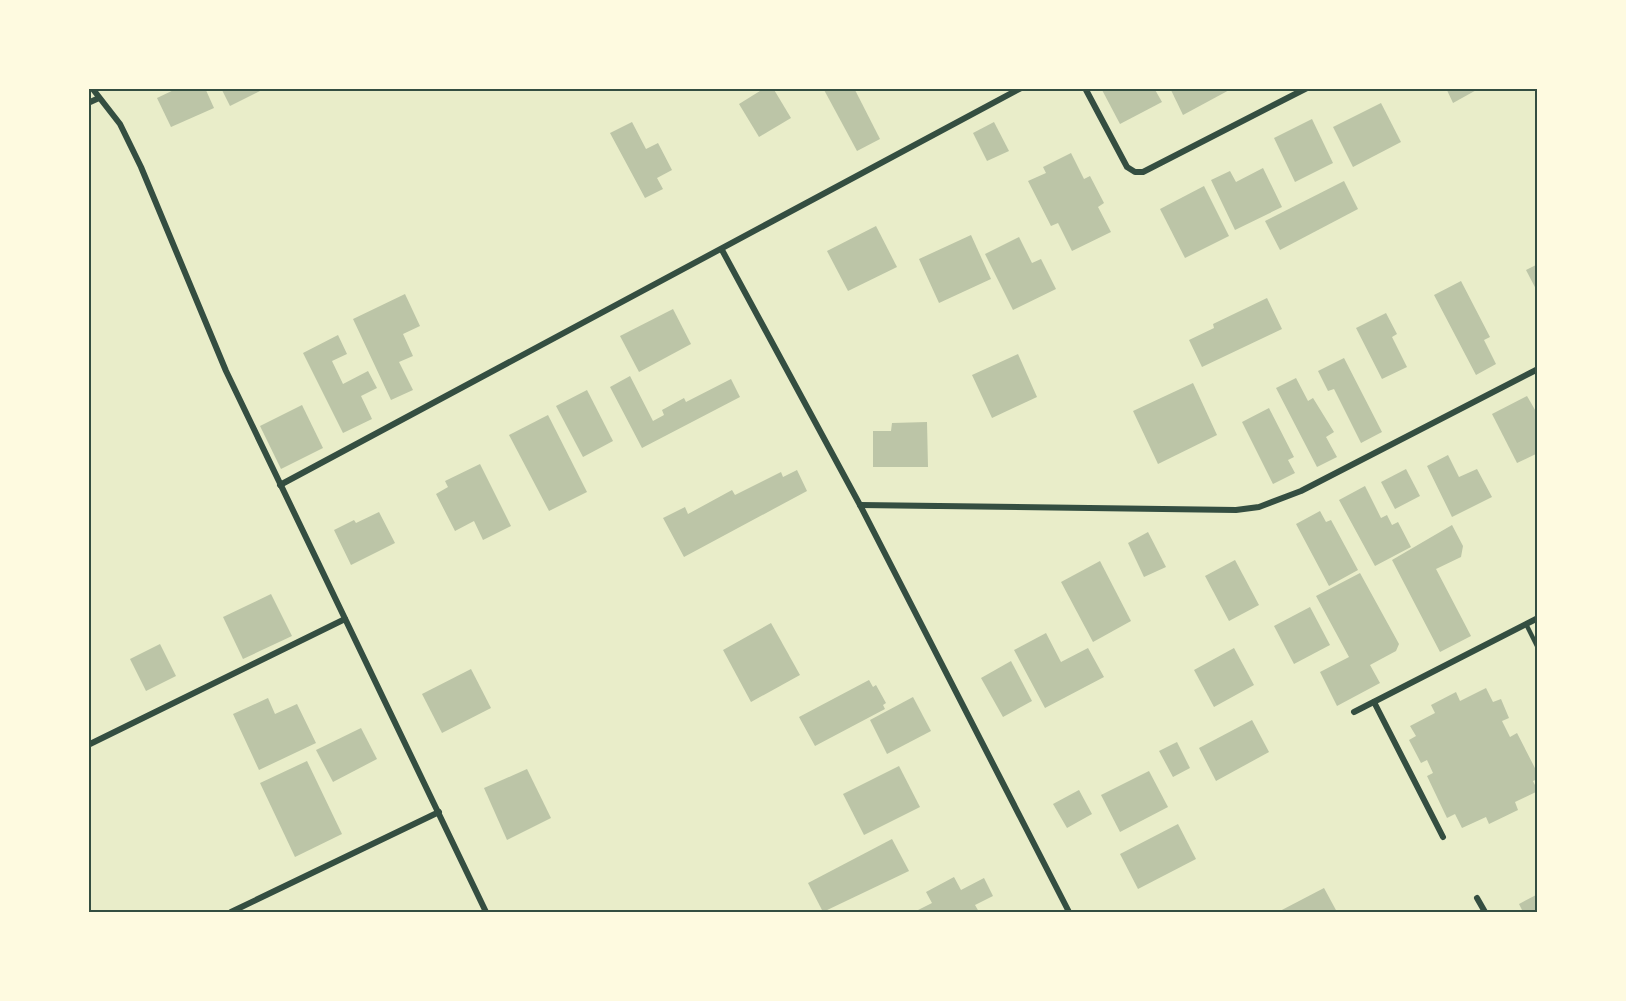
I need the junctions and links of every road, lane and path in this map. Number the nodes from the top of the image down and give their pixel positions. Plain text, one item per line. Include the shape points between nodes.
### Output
1 (92, 88) edge
2 (1021, 88) edge
3 (1085, 88) edge
4 (1307, 88) edge
5 (99, 98) junction
6 (88, 102) edge
7 (722, 250) junction
8 (1538, 369) edge
9 (280, 485) junction
10 (860, 505) junction
11 (1538, 618) edge
12 (345, 619) junction
13 (1526, 624) junction
14 (1538, 648) edge
15 (1374, 702) junction
16 (1353, 712) dead end
17 (88, 745) edge
18 (439, 812) junction
19 (1443, 837) dead end
20 (1477, 898) dead end
21 (231, 912) edge
22 (486, 912) edge
23 (1069, 912) edge
24 (1485, 912) edge

1 - 5 street
2 - 7 street
3 - 4 street via 1127,167 1143,172
5 - 6 street
5 - 9 street via 120,124 141,167 226,371
7 - 9 street
7 - 10 street
8 - 10 street via 1301,491 1259,507 1236,510
9 - 12 street
10 - 23 street
11 - 13 street
12 - 17 street
12 - 18 street
13 - 14 lane
13 - 15 street
15 - 16 street
15 - 19 street
18 - 21 street
18 - 22 street
20 - 24 street

